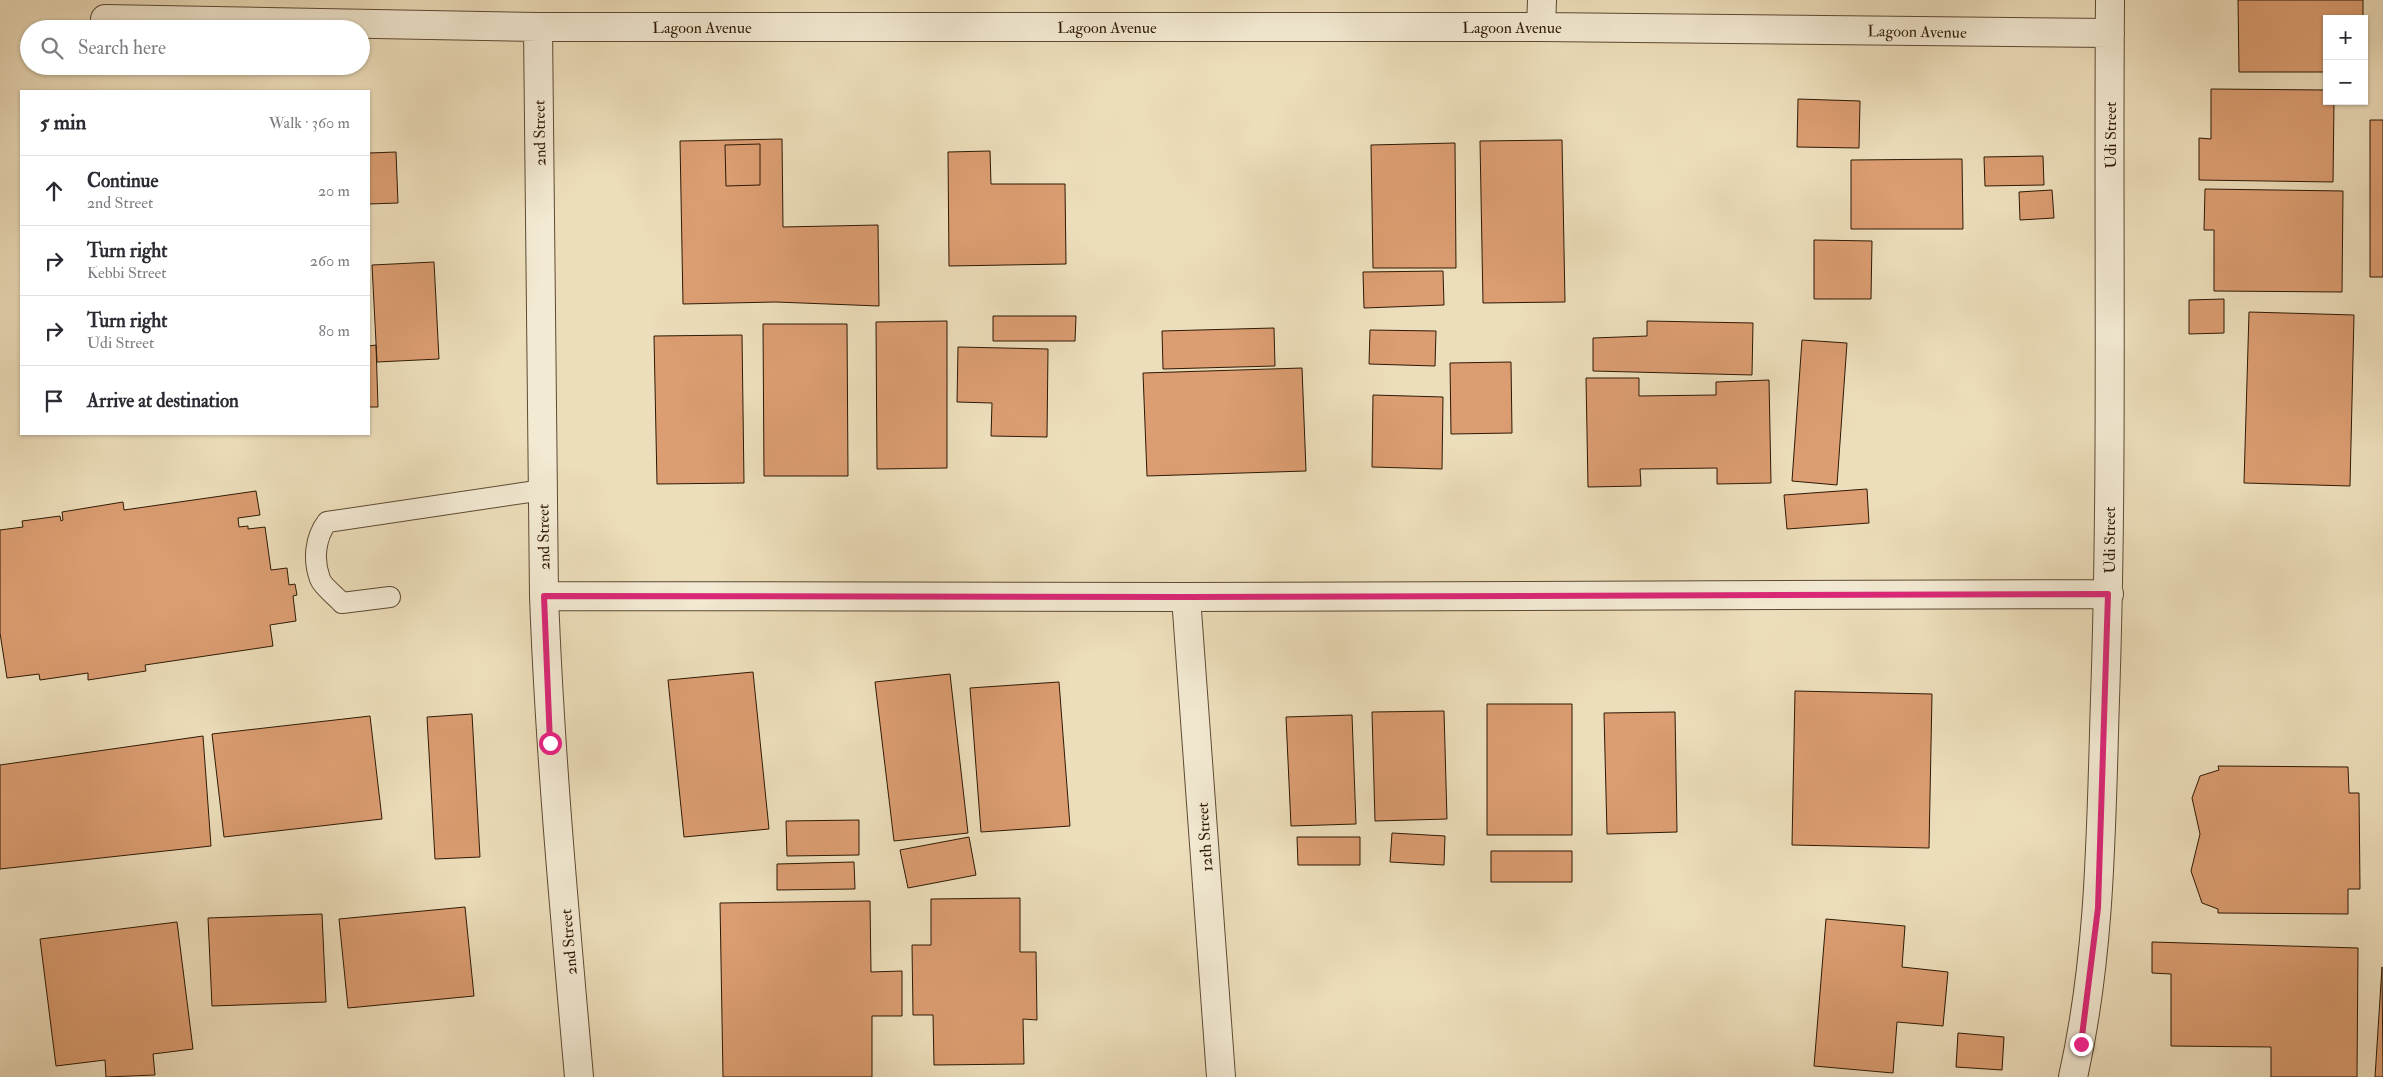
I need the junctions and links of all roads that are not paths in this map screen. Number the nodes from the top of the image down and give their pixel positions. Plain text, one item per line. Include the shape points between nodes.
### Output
1 (1542, 0) edge
2 (2110, 0) edge
3 (105, 19) dead end
4 (159, 20) edge
5 (370, 24) edge
6 (538, 27) junction
7 (1541, 27) junction
8 (2110, 33) junction
9 (543, 490) junction
10 (2108, 594) junction
11 (544, 596) junction
12 (390, 597) dead end
13 (1186, 597) junction
14 (579, 1077) edge
15 (1221, 1077) edge
16 (2073, 1077) edge

1 - 7 street
2 - 8 street, Udi Street
3 - 4 street, Lagoon Avenue
5 - 6 street, Lagoon Avenue
6 - 7 street, Lagoon Avenue
6 - 9 street, 2nd Street
7 - 8 street, Lagoon Avenue
8 - 10 street, Udi Street
9 - 11 street, 2nd Street
9 - 12 lane via 327,522 318,533 316,548 320,580 342,603
10 - 13 street
10 - 16 street, Udi Street via 2098,908 2081,1044
11 - 13 street
11 - 14 street, 2nd Street via 550,743
13 - 15 street, 12th Street

